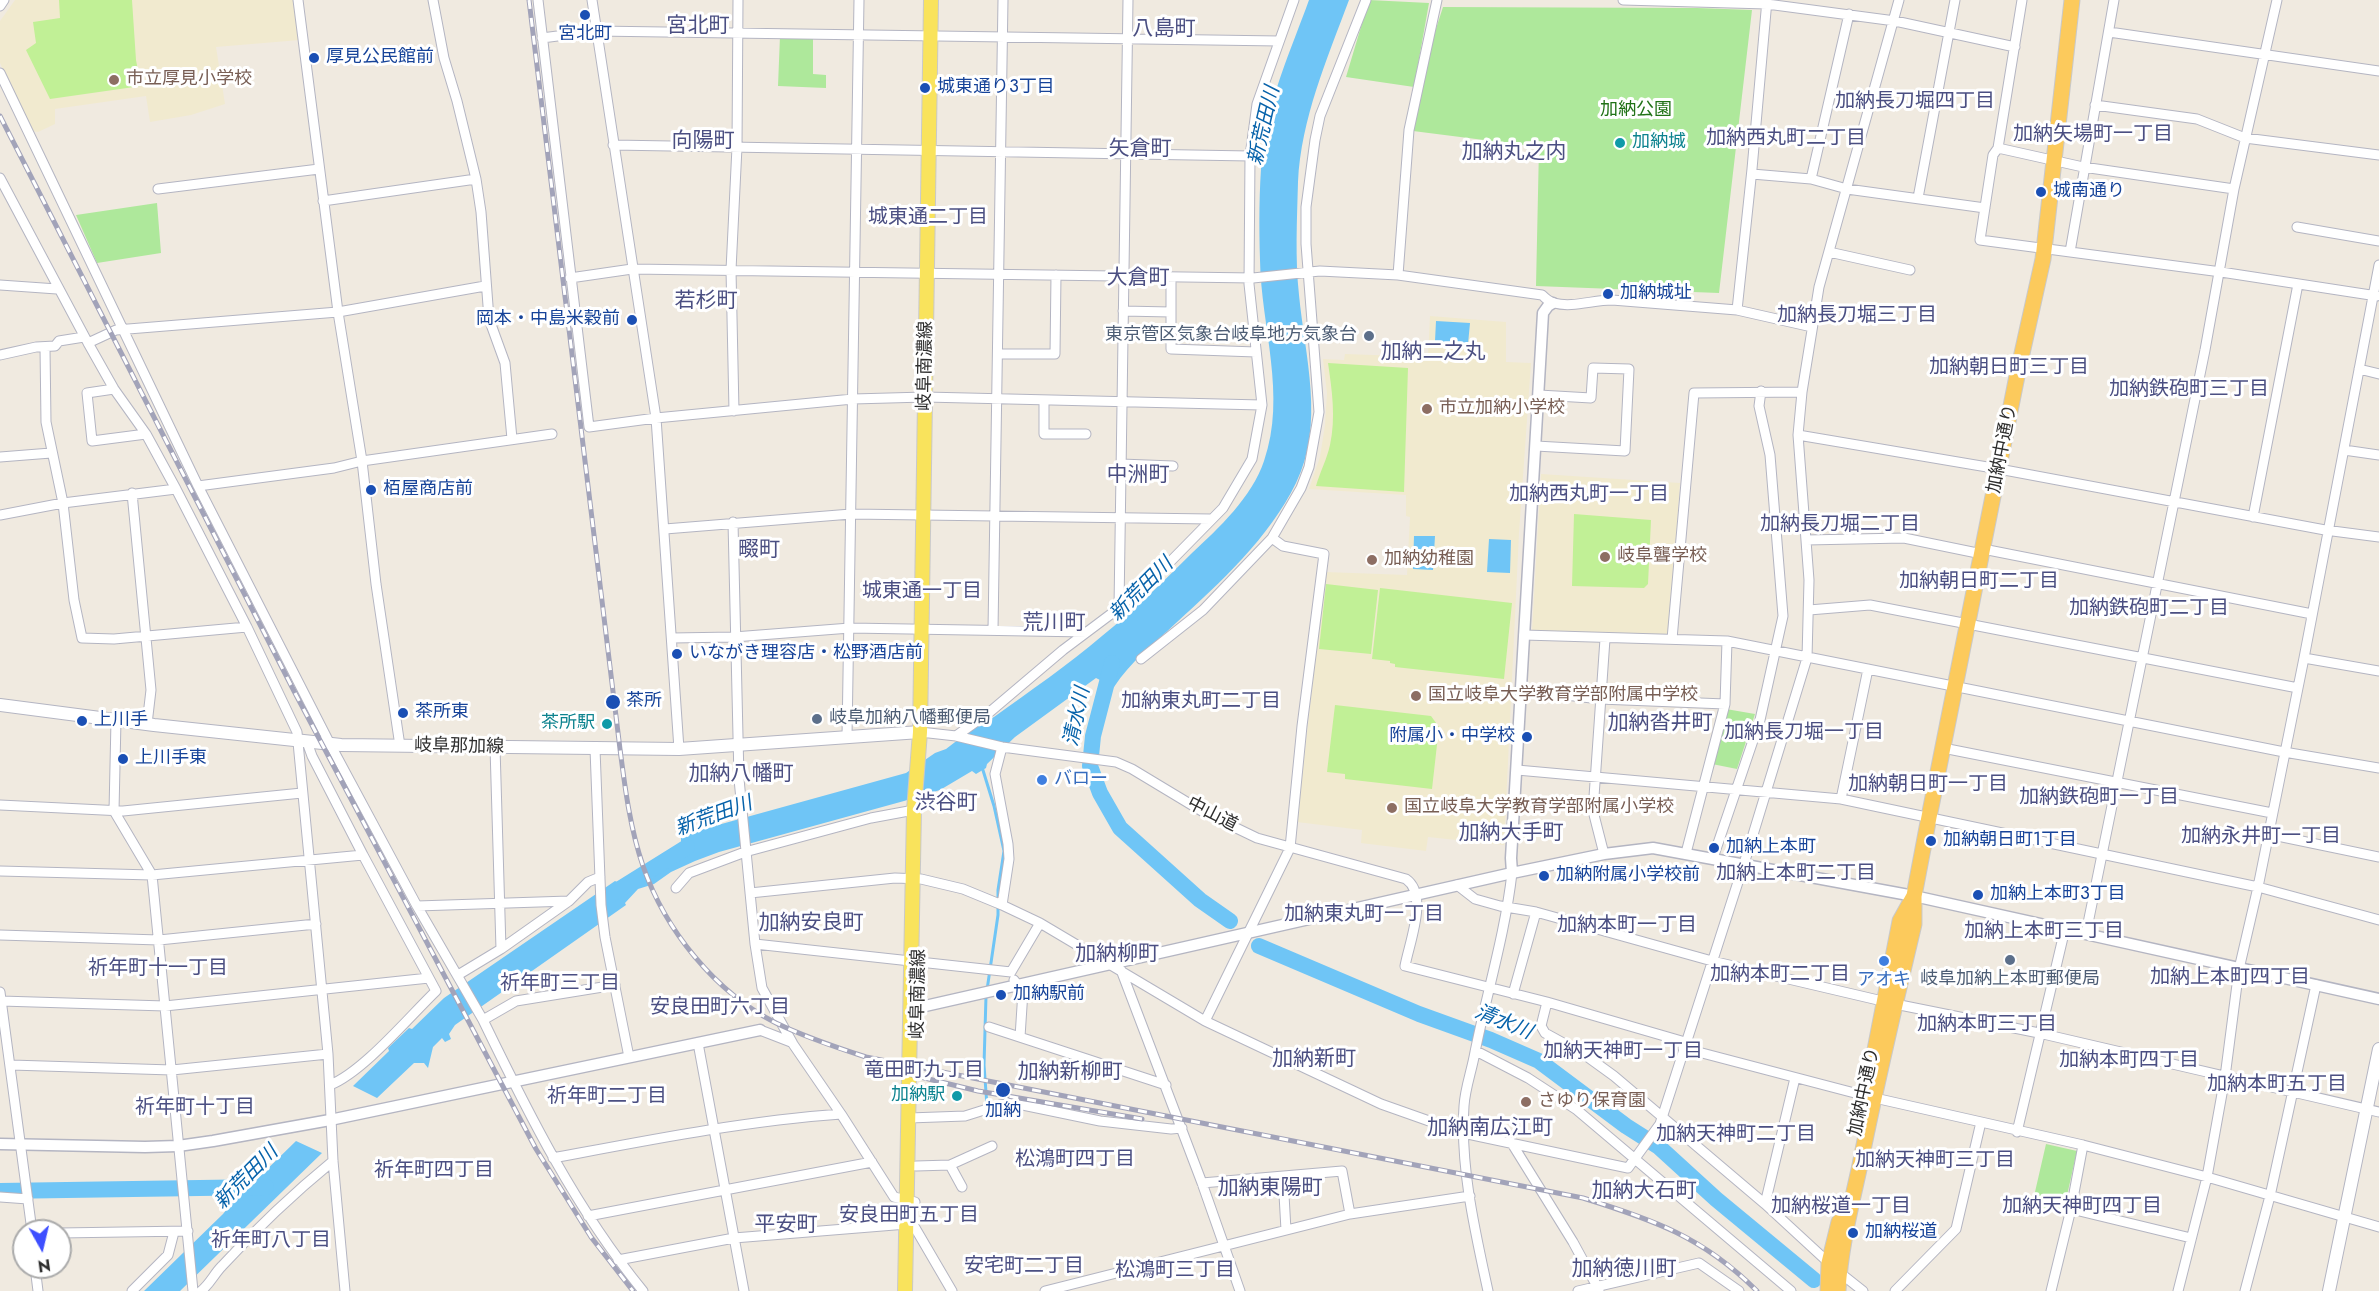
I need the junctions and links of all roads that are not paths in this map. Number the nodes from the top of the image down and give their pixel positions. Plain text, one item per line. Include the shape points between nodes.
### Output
1 (4, 0) edge
2 (298, 0) edge
3 (433, 0) edge
4 (538, 0) edge
5 (592, 0) edge
6 (738, 0) edge
7 (859, 0) edge
8 (931, 0) edge
9 (1003, 0) edge
10 (1128, 0) edge
11 (1294, 0) edge
12 (1366, 0) edge
13 (1437, 0) edge
14 (1623, 0) edge
15 (1648, 0) edge
16 (1899, 0) edge
17 (1955, 0) edge
18 (2022, 0) edge
19 (2072, 0) edge
20 (2114, 0) edge
21 (2277, 0) edge
22 (1767, 2) edge
23 (0, 6) edge
24 (1849, 15) junction
25 (1895, 21) junction
26 (597, 31) junction
27 (1949, 32) junction
28 (2109, 32) junction
29 (738, 33) junction
30 (858, 34) junction
31 (930, 36) junction
32 (1003, 37) junction
33 (542, 38) junction
34 (1127, 39) junction
35 (1279, 41) junction
36 (2015, 47) junction
37 (2265, 55) junction
38 (2379, 71) edge
39 (0, 73) edge
40 (2095, 105) junction
41 (2245, 138) junction
42 (613, 145) junction
43 (737, 147) junction
44 (1998, 148) junction
45 (857, 149) junction
46 (929, 150) junction
47 (1001, 151) junction
48 (1126, 153) junction
49 (2379, 155) edge
50 (1250, 156) junction
51 (2054, 162) junction
52 (2084, 167) junction
53 (319, 169) junction
54 (1752, 174) junction
55 (0, 178) edge
56 (476, 179) junction
57 (1811, 179) junction
58 (159, 189) dead end
59 (1847, 189) junction
60 (2234, 189) junction
61 (1918, 198) junction
62 (323, 201) junction
63 (1984, 208) junction
64 (2297, 227) dead end
65 (2379, 241) edge
66 (2044, 249) junction
67 (1829, 252) junction
68 (2070, 252) junction
69 (2379, 265) edge
70 (632, 269) junction
71 (731, 270) junction
72 (1910, 270) dead end
73 (855, 272) junction
74 (1307, 272) junction
75 (2221, 272) junction
76 (927, 273) junction
77 (999, 274) junction
78 (1056, 275) junction
79 (1398, 275) junction
80 (1124, 276) junction
81 (1171, 277) junction
82 (570, 278) junction
83 (1251, 278) junction
84 (2298, 284) junction
85 (0, 285) edge
86 (485, 286) junction
87 (57, 289) junction
88 (2376, 296) edge
89 (1553, 303) junction
90 (1737, 310) junction
91 (1123, 311) junction
92 (338, 312) junction
93 (1171, 312) junction
94 (1812, 327) junction
95 (123, 329) junction
96 (86, 340) junction
97 (45, 348) junction
98 (1256, 352) junction
99 (998, 354) junction
100 (0, 355) edge
101 (2359, 369) junction
102 (2379, 374) edge
103 (114, 389) junction
104 (1761, 392) junction
105 (1802, 392) junction
106 (1539, 395) junction
107 (926, 397) junction
108 (853, 399) junction
109 (998, 399) junction
110 (1044, 400) junction
111 (1122, 402) junction
112 (1262, 405) junction
113 (734, 411) junction
114 (656, 418) junction
115 (146, 434) junction
116 (552, 434) dead end
117 (1086, 434) dead end
118 (1798, 435) junction
119 (512, 439) junction
120 (1536, 446) junction
121 (2344, 450) junction
122 (51, 453) junction
123 (2379, 456) edge
124 (0, 457) edge
125 (362, 461) junction
126 (1121, 464) junction
127 (1173, 466) dead end
128 (1999, 470) junction
129 (198, 486) junction
130 (176, 489) junction
131 (132, 494) junction
132 (2174, 502) junction
133 (63, 504) junction
134 (851, 514) junction
135 (0, 515) edge
136 (924, 515) junction
137 (996, 517) junction
138 (2253, 517) junction
139 (1120, 518) junction
140 (1211, 519) junction
141 (733, 522) junction
142 (665, 529) junction
143 (2329, 530) junction
144 (2379, 537) edge
145 (1272, 538) junction
146 (1806, 540) junction
147 (1982, 551) junction
148 (2157, 584) junction
149 (1119, 608) junction
150 (1809, 610) junction
151 (2312, 614) junction
152 (1968, 624) junction
153 (247, 627) junction
154 (850, 628) junction
155 (921, 628) junction
156 (993, 630) junction
157 (1087, 632) junction
158 (1524, 635) junction
159 (146, 636) junction
160 (734, 637) junction
161 (672, 638) junction
162 (1605, 639) junction
163 (1672, 639) junction
164 (1727, 641) junction
165 (1776, 651) junction
166 (1807, 658) junction
167 (2304, 658) junction
168 (1141, 659) dead end
169 (2142, 659) junction
170 (1868, 669) junction
171 (2379, 671) edge
172 (1955, 687) junction
173 (2298, 688) junction
174 (1522, 690) junction
175 (1600, 699) junction
176 (1725, 704) junction
177 (0, 705) edge
178 (116, 720) junction
179 (2129, 720) junction
180 (147, 724) junction
181 (920, 732) junction
182 (847, 736) junction
183 (956, 736) junction
184 (302, 742) junction
185 (330, 744) junction
186 (736, 744) junction
187 (400, 746) junction
188 (495, 747) junction
189 (1002, 747) junction
190 (1943, 748) junction
191 (595, 749) junction
192 (679, 749) junction
193 (2284, 752) junction
194 (2379, 768) edge
195 (1517, 770) junction
196 (1596, 776) junction
197 (2116, 783) junction
198 (1703, 786) junction
199 (1737, 790) junction
200 (302, 793) junction
201 (1766, 793) junction
202 (1841, 799) junction
203 (917, 804) junction
204 (0, 805) edge
205 (114, 811) junction
206 (2272, 813) junction
207 (1929, 817) junction
208 (2268, 834) junction
209 (1290, 848) junction
210 (745, 850) junction
211 (1686, 853) junction
212 (1604, 854) junction
213 (363, 855) junction
214 (2102, 855) junction
215 (2379, 857) edge
216 (1713, 858) junction
217 (309, 860) junction
218 (1744, 864) junction
219 (0, 871) edge
220 (1512, 873) junction
221 (152, 875) junction
222 (917, 879) junction
223 (600, 880) junction
224 (1457, 885) junction
225 (2258, 887) junction
226 (676, 888) dead end
227 (750, 893) junction
228 (1418, 895) junction
229 (1914, 896) junction
230 (569, 901) junction
231 (499, 903) junction
232 (998, 903) junction
233 (417, 906) junction
234 (1508, 907) junction
235 (1536, 912) junction
236 (2379, 920) edge
237 (1040, 923) junction
238 (316, 924) junction
239 (2065, 928) junction
240 (1249, 932) junction
241 (2086, 933) junction
242 (0, 935) edge
243 (159, 939) junction
244 (755, 944) junction
245 (501, 949) junction
246 (1712, 961) junction
247 (916, 962) junction
248 (1110, 964) junction
249 (2240, 969) junction
250 (1121, 970) junction
251 (1011, 972) junction
252 (460, 977) junction
253 (429, 978) junction
254 (615, 985) junction
255 (1016, 985) junction
256 (2316, 985) junction
257 (1490, 988) junction
258 (323, 989) junction
259 (1513, 994) junction
260 (1, 997) edge
261 (2379, 999) edge
262 (1547, 1002) junction
263 (1889, 1002) junction
264 (165, 1006) junction
265 (915, 1008) junction
266 (483, 1020) junction
267 (1205, 1022) junction
268 (989, 1027) dead end
269 (760, 1030) joint
270 (2039, 1033) junction
271 (1020, 1037) junction
272 (791, 1042) junction
273 (698, 1043) junction
274 (1684, 1045) junction
275 (1476, 1047) junction
276 (2379, 1049) edge
277 (328, 1054) junction
278 (629, 1057) junction
279 (11, 1065) junction
280 (172, 1070) junction
281 (2225, 1077) junction
282 (1795, 1078) junction
283 (513, 1081) junction
284 (330, 1085) junction
285 (1166, 1085) junction
286 (2293, 1092) junction
287 (1870, 1097) junction
288 (2373, 1111) edge
289 (841, 1114) junction
290 (1662, 1117) junction
291 (913, 1118) junction
292 (330, 1120) junction
293 (1981, 1122) junction
294 (714, 1128) junction
295 (1182, 1128) junction
296 (2017, 1132) junction
297 (1463, 1133) junction
298 (1511, 1142) junction
299 (0, 1144) edge
300 (21, 1144) junction
301 (2083, 1145) junction
302 (178, 1146) junction
303 (992, 1146) dead end
304 (553, 1158) junction
305 (1635, 1160) junction
306 (333, 1161) junction
307 (872, 1162) junction
308 (950, 1165) junction
309 (916, 1166) junction
310 (1283, 1177) junction
311 (2207, 1177) junction
312 (1202, 1183) junction
313 (962, 1187) dead end
314 (725, 1190) junction
315 (27, 1193) junction
316 (1470, 1196) junction
317 (2270, 1196) junction
318 (0, 1197) edge
319 (912, 1202) junction
320 (1765, 1204) junction
321 (2071, 1209) junction
322 (1350, 1214) junction
323 (588, 1216) junction
324 (2345, 1217) junction
325 (30, 1219) edge
326 (911, 1225) junction
327 (2379, 1227) edge
328 (1286, 1230) junction
329 (174, 1232) junction
330 (188, 1232) junction
331 (72, 1233) edge
332 (734, 1238) junction
333 (2191, 1238) junction
334 (1225, 1246) junction
335 (618, 1260) junction
336 (1834, 1268) junction
337 (1598, 1289) edge
338 (196, 1290) edge
339 (132, 1291) edge
340 (345, 1291) edge
341 (643, 1291) edge
342 (744, 1291) edge
343 (905, 1291) edge
344 (912, 1291) edge
345 (952, 1291) edge
346 (1045, 1291) edge
347 (1240, 1291) edge
348 (1488, 1291) edge
349 (1578, 1291) edge
350 (1739, 1291) edge
351 (1791, 1291) edge
352 (1828, 1291) edge
353 (1838, 1291) edge
354 (1863, 1291) edge
355 (1895, 1291) edge
356 (2051, 1291) edge
357 (2178, 1291) edge
358 (2245, 1291) edge
359 (2330, 1291) edge

1 - 23 street
2 - 53 street
3 - 56 street
4 - 33 street
5 - 26 street
6 - 29 street
7 - 30 street
8 - 31 main road, 岐阜南濃線
9 - 32 street
10 - 34 street
11 - 35 street
12 - 74 street via 1320,116 1306,207
13 - 79 street via 1409,130
14 - 15 street
15 - 22 street
16 - 25 street
17 - 27 street
18 - 36 street
19 - 51 highway, 加納中通り
20 - 28 street
21 - 37 street
22 - 24 street
22 - 54 street
24 - 25 street
24 - 57 street
25 - 27 street
25 - 59 street
26 - 29 street
26 - 33 street
26 - 42 street
27 - 36 street
27 - 61 street
28 - 37 street
28 - 40 street
29 - 30 street
29 - 43 street
30 - 31 street
30 - 45 street
31 - 32 street
31 - 46 main road, 岐阜南濃線
32 - 34 street
32 - 47 street
33 - 82 street
34 - 35 street
34 - 48 street
35 - 50 street via 1257,104
36 - 44 street
37 - 38 street
37 - 41 street
39 - 95 street
40 - 41 street via 2197,119
40 - 52 street
41 - 49 street
41 - 60 street
42 - 43 street
42 - 70 street
43 - 45 street
43 - 71 street
44 - 51 street
44 - 63 street via 1993,155
45 - 46 street
45 - 73 street
46 - 47 street
46 - 76 main road, 岐阜南濃線
47 - 48 street
47 - 77 street
48 - 50 street
48 - 80 street
50 - 83 street
51 - 52 street
51 - 66 highway, 加納中通り
52 - 60 street
52 - 68 street
53 - 58 street
53 - 62 street
54 - 57 street
54 - 90 street
55 - 87 street
56 - 62 street
56 - 86 street
57 - 59 street
59 - 61 street
59 - 67 street
60 - 75 street
61 - 63 street
62 - 92 street
63 - 66 street via 1980,240
64 - 65 street
66 - 68 street
66 - 128 highway, 加納中通り
67 - 72 street
67 - 94 street
68 - 75 street
69 - 88 street
70 - 71 street
70 - 82 street
70 - 114 street
71 - 73 street
71 - 113 street
73 - 76 street
73 - 108 street
74 - 79 street
74 - 83 street
74 - 145 street via 1319,412 1309,467
75 - 84 street
75 - 132 street
76 - 77 street
76 - 107 main road, 岐阜南濃線
77 - 78 street
77 - 99 street
78 - 80 street
78 - 99 street via 1054,354
79 - 89 street via 1542,295
80 - 81 street
80 - 91 street
81 - 83 street
81 - 93 street
82 - 114 street via 589,427
83 - 98 street
84 - 88 street
84 - 138 street
85 - 87 street
86 - 92 street
86 - 119 street via 489,320 506,363
87 - 96 street
88 - 101 street
89 - 90 street via 1611,300
89 - 106 street via 1543,313
90 - 94 street
91 - 93 street
91 - 111 street
92 - 95 street
92 - 125 street
93 - 98 street via 1171,349
94 - 105 street
95 - 96 street
95 - 129 street
96 - 97 street via 59,341
96 - 103 street
97 - 100 street
97 - 122 street via 46,422
98 - 112 street
99 - 109 street
101 - 102 street
101 - 121 street
103 - 115 street
103 - 115 street via 87,393 92,441
104 - 105 street
104 - 163 street via 1694,393
104 - 165 street via 1759,406 1770,455 1783,616
105 - 118 street
106 - 120 street
106 - 120 street via 1591,398 1593,368 1629,369 1625,451
107 - 108 street
107 - 109 street
107 - 136 main road, 岐阜南濃線
108 - 113 street
108 - 134 street
109 - 110 street
109 - 137 street
110 - 111 street
110 - 117 street via 1044,434
111 - 112 street
111 - 126 street
112 - 140 street via 1252,459 1223,508
113 - 114 street
114 - 142 street
115 - 130 street
116 - 119 street
118 - 128 street
118 - 146 street
119 - 125 street
120 - 158 street
121 - 123 street
121 - 143 street
122 - 124 street
122 - 133 street
125 - 129 street
125 - 187 street
126 - 127 street
126 - 139 street
128 - 132 street
128 - 147 highway, 加納中通り
129 - 185 street
130 - 131 street
130 - 153 street
131 - 133 street
131 - 159 street
132 - 138 street
132 - 148 street
133 - 135 street
133 - 159 street via 82,638
134 - 136 street
134 - 141 street
134 - 154 street
136 - 137 street
136 - 155 main road, 岐阜南濃線
137 - 139 street
137 - 156 street
138 - 143 street
139 - 140 street
139 - 149 street
140 - 149 street
141 - 142 street
141 - 160 street
142 - 161 street
143 - 144 street
143 - 151 street
145 - 168 street via 1203,610
145 - 209 street via 1283,546 1323,554
146 - 147 street via 1904,538
146 - 150 street
147 - 148 street
147 - 152 highway, 加納中通り
148 - 151 street
148 - 169 street
149 - 157 street
150 - 152 street via 1870,605
150 - 166 street
151 - 167 street
152 - 169 street
152 - 172 highway, 加納中通り
153 - 159 street
153 - 184 street
154 - 155 street
154 - 160 street
154 - 182 street
155 - 156 street
155 - 181 main road, 岐阜南濃線
156 - 157 street
157 - 183 street
158 - 162 street
158 - 174 street
159 - 180 street via 151,690
160 - 161 street
160 - 186 street
161 - 192 street
162 - 163 street
162 - 175 street
163 - 164 street
164 - 165 street
164 - 176 street
165 - 166 street
165 - 199 street via 1760,720
166 - 170 street
166 - 201 street
167 - 171 street
167 - 173 street
169 - 173 street
169 - 179 street
170 - 172 street
170 - 202 street
172 - 179 street
172 - 190 highway, 加納中通り
173 - 193 street
174 - 175 street
174 - 195 street
175 - 176 street
175 - 196 street
176 - 198 street
177 - 178 main road, 岐阜那加線
178 - 180 main road, 岐阜那加線
178 - 205 street
179 - 193 street
179 - 197 street
180 - 184 main road, 岐阜那加線
181 - 182 main road, 岐阜那加線
181 - 183 street, 中山道
181 - 203 main road, 岐阜南濃線
182 - 186 main road, 岐阜那加線
183 - 189 street, 中山道
184 - 185 main road, 岐阜那加線
184 - 200 street
184 - 213 street
185 - 187 main road, 岐阜那加線
185 - 233 street
186 - 192 main road, 岐阜那加線
186 - 210 street
187 - 188 main road, 岐阜那加線
188 - 191 main road, 岐阜那加線
188 - 231 street
189 - 209 street, 中山道 via 1116,762 1205,813 1257,838
189 - 232 street via 995,774 1009,859
190 - 197 street
190 - 207 highway, 加納中通り
191 - 192 main road, 岐阜那加線
191 - 223 street
193 - 194 street
193 - 206 street
195 - 196 street
195 - 220 street
196 - 198 street
196 - 212 street via 1593,811
197 - 206 street
197 - 214 street
198 - 199 street
198 - 211 street
199 - 201 street
199 - 216 street
200 - 205 street
200 - 217 street
201 - 202 street
201 - 218 street
202 - 207 street
203 - 210 street
203 - 222 main road, 岐阜南濃線
204 - 205 street
205 - 221 street
206 - 208 street
207 - 214 street
207 - 229 highway, 加納中通り
208 - 215 street
208 - 225 street
209 - 228 street, 中山道 via 1406,879
209 - 240 street
210 - 226 street via 688,873
210 - 227 street
211 - 212 street via 1653,848
211 - 216 street
212 - 220 street
213 - 217 street
213 - 253 street
214 - 225 street
214 - 241 street
216 - 218 street
217 - 221 street
217 - 238 street
218 - 229 street
218 - 246 street
219 - 221 street
220 - 224 street
220 - 234 street
221 - 243 street
222 - 227 street
222 - 232 street via 963,889
222 - 247 main road, 岐阜南濃線
223 - 230 street via 588,882
223 - 254 street via 605,937
224 - 228 street
224 - 234 street via 1474,899
225 - 236 street
225 - 249 street
227 - 244 street
228 - 240 street
228 - 257 street via 1404,966
229 - 239 street
229 - 263 highway, 加納中通り via 1900,921
230 - 231 street
230 - 245 street
231 - 233 street
231 - 245 street
232 - 237 street
233 - 252 street
234 - 235 street
234 - 257 street
235 - 246 street
235 - 259 street
237 - 248 street
237 - 251 street
238 - 243 street
238 - 258 street
239 - 241 street
239 - 270 street
240 - 248 street
240 - 267 street
241 - 249 street
242 - 243 street
243 - 264 street
244 - 247 street
244 - 272 street via 762,988
245 - 252 street
246 - 263 street
246 - 274 street
247 - 251 street
247 - 265 main road, 岐阜南濃線
248 - 250 street
248 - 255 street
249 - 256 street
249 - 281 street
250 - 267 street
250 - 285 street
251 - 255 street
252 - 266 street
253 - 258 street
253 - 284 street via 436,991 360,1066
254 - 266 street via 516,1001
254 - 278 street
255 - 265 street
255 - 271 street via 1023,991
256 - 261 street
256 - 286 street
257 - 259 street
257 - 275 street
258 - 264 street
258 - 277 street
259 - 262 street
260 - 264 street
260 - 279 street
262 - 274 street
262 - 290 street via 1541,1026 1545,1033 1585,1054
263 - 270 street
263 - 287 highway, 加納中通り
264 - 280 street
265 - 291 main road, 岐阜南濃線
266 - 283 street
267 - 297 street via 1381,1104
268 - 271 street
269 - 272 street
269 - 273 street
270 - 281 street
270 - 296 street
271 - 285 street
272 - 289 street
273 - 278 street
273 - 294 street
274 - 282 street
274 - 290 street
275 - 297 street via 1464,1103
275 - 305 street via 1577,1110
276 - 288 main road
277 - 280 street
277 - 284 street
278 - 283 street
279 - 280 street
279 - 300 street
280 - 302 street
281 - 286 street
281 - 311 street
282 - 287 street
282 - 320 street
283 - 292 street
283 - 304 street
284 - 292 street
285 - 295 street
286 - 288 street
286 - 317 street
287 - 293 street
287 - 336 highway, 加納中通り
288 - 324 main road
289 - 294 street
289 - 307 street
290 - 305 street
290 - 320 street
291 - 295 street via 965,1116 1013,1103 1100,1121
291 - 309 main road, 岐阜南濃線
291 - 319 main road, 岐阜南濃線
292 - 302 street
292 - 306 street
293 - 296 street
293 - 355 street via 1956,1229
294 - 304 street
294 - 314 street
295 - 312 street
296 - 301 street
297 - 298 street
297 - 316 street
298 - 305 street via 1628,1168
298 - 337 street
299 - 300 street
300 - 302 street
300 - 315 street
301 - 311 street
301 - 321 street
302 - 330 street
303 - 308 street
304 - 323 street
305 - 351 street
306 - 338 street
306 - 340 street
307 - 314 street
307 - 319 street via 894,1197
308 - 309 street
308 - 313 street
309 - 319 main road, 岐阜南濃線
310 - 312 street
310 - 322 street via 1342,1171
310 - 328 street
311 - 317 street
311 - 333 street
312 - 334 street
314 - 323 street
314 - 332 street
315 - 318 street
315 - 325 street
316 - 322 street
316 - 348 street
317 - 324 street
317 - 358 street
319 - 326 main road, 岐阜南濃線
320 - 336 street
321 - 333 street
321 - 356 street
322 - 328 street
323 - 335 street
324 - 327 street
324 - 359 main road
326 - 332 street
326 - 343 main road, 岐阜南濃線
326 - 344 main road, 岐阜南濃線
326 - 345 street
328 - 334 street
329 - 330 street
329 - 331 street
329 - 339 street via 168,1255
330 - 338 street
332 - 335 street
332 - 342 street
333 - 357 street
334 - 346 street
334 - 347 street
335 - 341 street
336 - 352 highway, 加納中通り
336 - 353 highway, 加納中通り
336 - 354 street
337 - 349 street
337 - 350 street via 1699,1263

